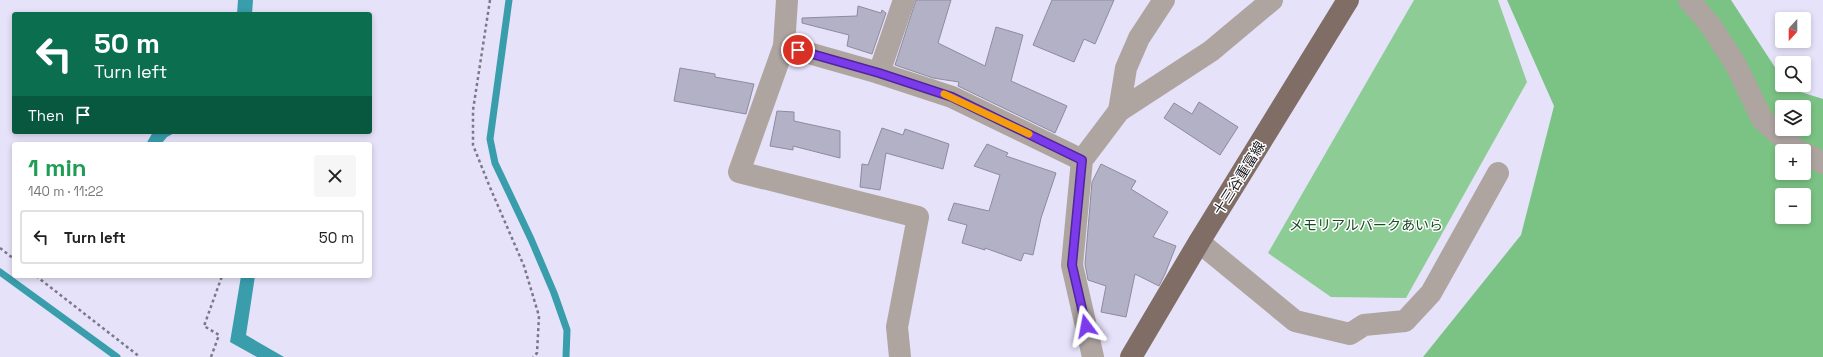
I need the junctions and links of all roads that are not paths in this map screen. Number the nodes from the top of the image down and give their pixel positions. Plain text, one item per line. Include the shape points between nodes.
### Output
1 (787, 0) edge
2 (904, 0) edge
3 (1164, 0) edge
4 (1272, 0) edge
5 (1348, 0) edge
6 (1689, 0) edge
7 (784, 46) junction
8 (879, 73) junction
9 (1119, 111) junction
10 (1789, 144) edge
11 (1811, 157) edge
12 (1082, 160) junction
13 (1823, 163) edge
14 (1498, 172) dead end
15 (1199, 242) junction
16 (900, 357) edge
17 (1093, 357) edge
18 (1131, 357) edge

1 - 7 street
2 - 8 street
3 - 9 street via 1139,38 1126,68
4 - 9 street via 1211,51
5 - 15 main road, 十三谷重富線
6 - 10 street via 1711,26 1736,65 1762,119
7 - 8 street
7 - 16 street via 739,172 918,217 897,328
8 - 12 street via 952,97
9 - 12 street
11 - 13 street
12 - 17 street via 1072,265
14 - 15 street via 1431,293 1405,321 1364,326 1350,334 1295,321
15 - 18 main road, 十三谷重富線

